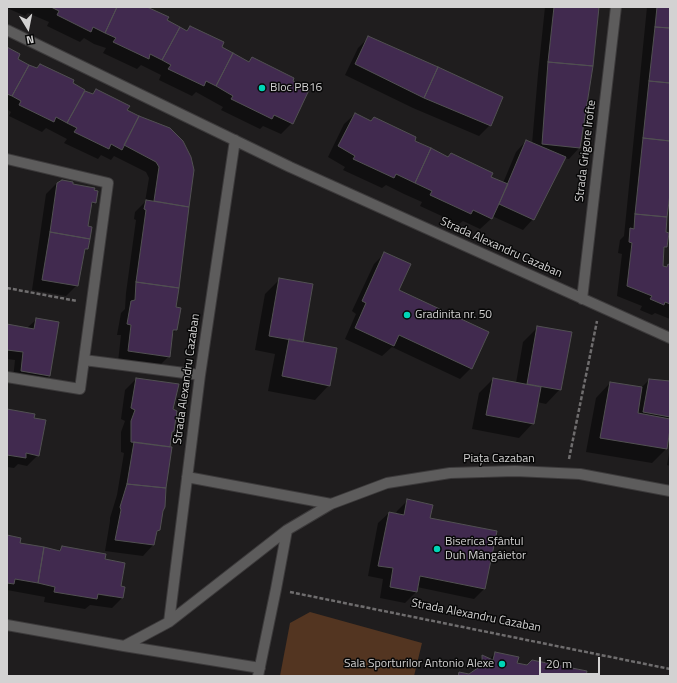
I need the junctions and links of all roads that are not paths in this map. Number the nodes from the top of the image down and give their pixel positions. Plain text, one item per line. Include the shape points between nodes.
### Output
1 (616, 7) edge
2 (7, 30) edge
3 (235, 140) junction
4 (7, 159) edge
5 (582, 299) junction
6 (670, 338) edge
7 (84, 360) junction
8 (200, 375) junction
9 (7, 377) edge
10 (187, 477) junction
11 (670, 491) edge
12 (330, 504) junction
13 (287, 530) junction
14 (169, 622) junction
15 (7, 625) edge
16 (124, 646) junction
17 (259, 672) edge

1 - 5 street, Strada Grigore Irofte
2 - 3 street, Strada Alexandru Cazaban
3 - 5 street, Strada Alexandru Cazaban
3 - 8 street, Strada Alexandru Cazaban
4 - 7 street via 108,183
5 - 6 street, Strada Alexandru Cazaban
7 - 8 street
7 - 9 street via 80,389
8 - 10 street, Strada Alexandru Cazaban
10 - 12 street
10 - 14 street, Strada Alexandru Cazaban
11 - 12 street, Piața Cazaban via 580,474 450,472 387,483
12 - 13 street
13 - 14 street
13 - 17 street
14 - 16 street
15 - 16 street
16 - 17 street

